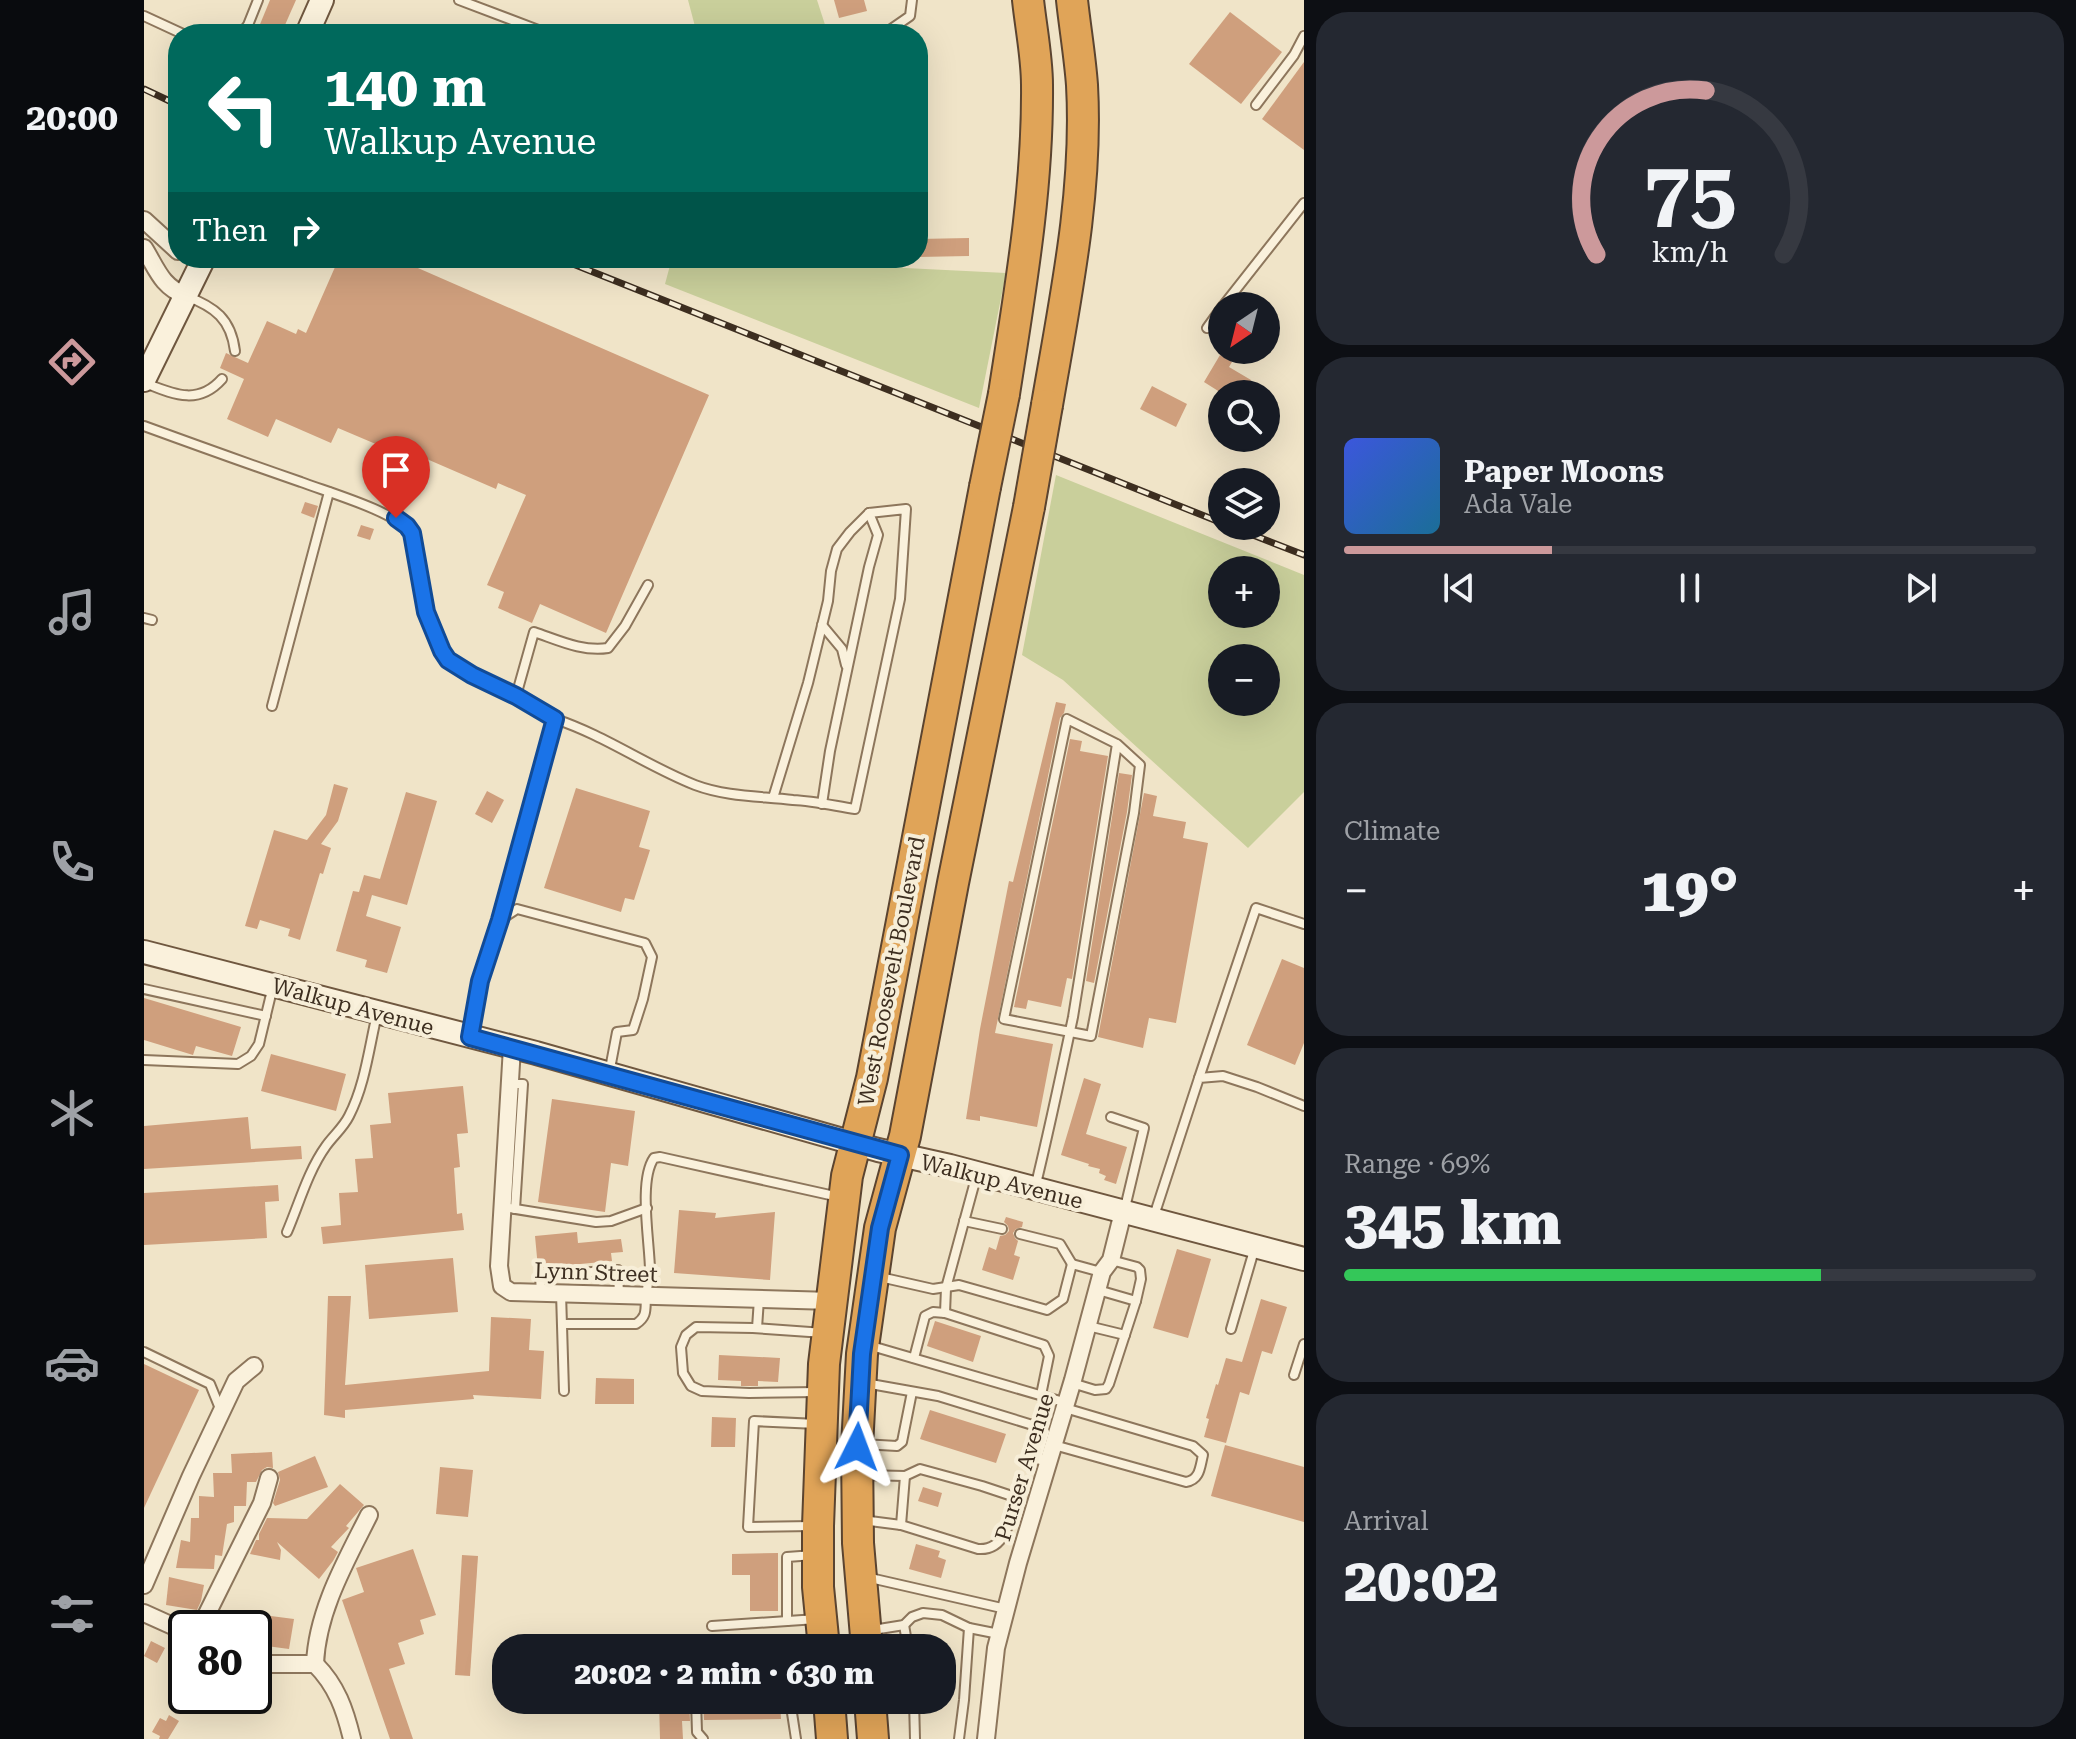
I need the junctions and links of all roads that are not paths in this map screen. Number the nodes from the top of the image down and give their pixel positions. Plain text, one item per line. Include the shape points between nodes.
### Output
1 (258, 0) edge
2 (322, 0) edge
3 (459, 0) edge
4 (912, 0) edge
5 (1028, 0) edge
6 (1072, 0) edge
7 (144, 16) edge
8 (248, 24) edge
9 (311, 24) edge
10 (523, 24) edge
11 (898, 24) edge
12 (168, 27) edge
13 (1304, 36) edge
14 (1256, 105) dead end
15 (1304, 203) edge
16 (144, 220) edge
17 (168, 242) edge
18 (144, 248) edge
19 (194, 268) edge
20 (1232, 292) edge
21 (186, 296) junction
22 (235, 351) dead end
23 (222, 379) dead end
24 (144, 381) edge
25 (144, 426) edge
26 (329, 492) junction
27 (869, 513) junction
28 (648, 585) dead end
29 (822, 625) junction
30 (847, 670) junction
31 (516, 696) junction
32 (272, 706) dead end
33 (555, 719) junction
34 (1117, 744) junction
35 (773, 798) junction
36 (822, 804) junction
37 (500, 920) junction
38 (1304, 924) edge
39 (144, 952) edge
40 (273, 986) junction
41 (144, 989) edge
42 (377, 1013) junction
43 (266, 1016) junction
44 (1070, 1032) junction
45 (470, 1037) junction
46 (512, 1047) junction
47 (144, 1060) edge
48 (609, 1074) junction
49 (1199, 1078) junction
50 (1304, 1106) edge
51 (1111, 1117) dead end
52 (855, 1144) junction
53 (900, 1155) junction
54 (977, 1173) junction
55 (1034, 1188) junction
56 (845, 1198) junction
57 (509, 1208) junction
58 (647, 1208) junction
59 (1123, 1212) junction
60 (1153, 1220) junction
61 (964, 1221) junction
62 (1002, 1229) dead end
63 (287, 1232) dead end
64 (1020, 1234) dead end
65 (1255, 1246) junction
66 (1304, 1259) edge
67 (1072, 1264) junction
68 (1106, 1266) junction
69 (873, 1275) junction
70 (946, 1288) junction
71 (1097, 1290) junction
72 (541, 1293) junction
73 (561, 1293) junction
74 (619, 1295) junction
75 (646, 1296) junction
76 (759, 1299) junction
77 (832, 1301) junction
78 (1136, 1301) junction
79 (945, 1313) junction
80 (562, 1324) junction
81 (1088, 1326) junction
82 (757, 1328) junction
83 (1231, 1329) dead end
84 (828, 1334) junction
85 (1125, 1335) junction
86 (864, 1343) junction
87 (1304, 1344) edge
88 (144, 1352) edge
89 (914, 1358) junction
90 (254, 1366) dead end
91 (1294, 1375) dead end
92 (861, 1383) junction
93 (1072, 1383) junction
94 (564, 1391) dead end
95 (823, 1392) junction
96 (912, 1392) junction
97 (1041, 1395) junction
98 (1066, 1405) junction
99 (222, 1412) junction
100 (822, 1424) junction
101 (857, 1443) junction
102 (1054, 1445) junction
103 (1048, 1463) junction
104 (857, 1475) junction
105 (905, 1476) junction
106 (269, 1478) dead end
107 (1015, 1497) junction
108 (1036, 1503) junction
109 (369, 1515) dead end
110 (858, 1519) junction
111 (1010, 1522) junction
112 (901, 1525) junction
113 (1028, 1529) junction
114 (818, 1541) junction
115 (861, 1576) junction
116 (144, 1585) edge
117 (1006, 1609) junction
118 (209, 1610) edge
119 (144, 1613) edge
120 (787, 1621) junction
121 (168, 1624) edge
122 (904, 1625) junction
123 (712, 1626) dead end
124 (969, 1628) junction
125 (823, 1633) edge
126 (866, 1634) edge
127 (880, 1634) edge
128 (906, 1634) edge
129 (1000, 1635) junction
130 (272, 1664) edge
131 (315, 1664) junction
132 (696, 1714) edge
133 (792, 1714) edge
134 (830, 1714) edge
135 (871, 1714) edge
136 (914, 1714) edge
137 (352, 1739) edge
138 (703, 1739) edge
139 (796, 1739) edge
140 (832, 1739) edge
141 (873, 1739) edge
142 (915, 1739) edge
143 (959, 1739) edge
144 (986, 1739) edge

1 - 8 lane
2 - 9 street
3 - 10 lane
4 - 11 lane via 910,16
5 - 52 highway, West Roosevelt Boulevard, bridge via 1037,82 1026,252 1004,394
6 - 53 highway, West Roosevelt Boulevard, bridge via 1082,85 1074,246 1029,507
7 - 12 lane
13 - 14 lane
15 - 20 lane
16 - 17 street
18 - 21 street via 163,282
19 - 21 street
21 - 22 lane via 218,313
21 - 24 street
23 - 24 lane via 190,397
25 - 26 lane
26 - 31 lane via 407,526 426,612 442,651 457,666
26 - 32 lane
27 - 29 lane via 837,549
27 - 30 lane via 878,535
27 - 36 lane via 906,509 900,599 855,809
28 - 31 lane via 608,648 578,647 534,632
29 - 30 lane via 842,649
29 - 35 lane
30 - 36 lane
31 - 33 lane
33 - 35 lane via 694,784 726,794
33 - 37 lane
34 - 44 lane
34 - 44 lane via 1140,765 1134,813 1091,1036
34 - 44 lane via 1067,719 1004,1019
35 - 36 lane
37 - 45 lane via 480,981
37 - 48 lane via 517,909 645,943 652,957 643,999 633,1030 617,1032
38 - 49 lane via 1256,908
39 - 40 street, Walkup Avenue
40 - 42 street, Walkup Avenue
40 - 43 lane
41 - 43 lane
42 - 45 street, Walkup Avenue
42 - 63 lane via 360,1090 315,1167
43 - 47 lane via 259,1044 238,1064
44 - 55 lane
45 - 46 street, Walkup Avenue
46 - 48 street, Walkup Avenue
46 - 57 street, Lynn Street
48 - 52 street, Walkup Avenue
49 - 50 lane via 1223,1076
49 - 60 lane
51 - 59 lane via 1144,1128
52 - 53 street, Walkup Avenue
52 - 56 highway, West Roosevelt Boulevard
53 - 54 street, Walkup Avenue
53 - 69 highway, West Roosevelt Boulevard
54 - 55 street, Walkup Avenue
54 - 61 lane
55 - 59 street, Walkup Avenue
56 - 58 lane via 660,1157 649,1166
56 - 77 highway, West Roosevelt Boulevard
57 - 58 lane via 596,1222
57 - 72 street, Lynn Street via 499,1266 502,1286 511,1292
58 - 75 lane
59 - 60 street, Walkup Avenue
59 - 68 street, Purser Avenue
60 - 65 street, Walkup Avenue
61 - 62 lane
61 - 70 lane
64 - 67 lane via 1060,1244
65 - 66 street, Walkup Avenue
65 - 83 lane
67 - 68 lane
67 - 70 lane via 1063,1299 1047,1310 959,1285
68 - 71 street, Purser Avenue
68 - 78 lane via 1140,1270
69 - 70 lane
69 - 86 highway, West Roosevelt Boulevard
70 - 79 lane
71 - 78 lane
71 - 81 street, Purser Avenue
72 - 73 street, Lynn Street
72 - 74 lane via 540,1276 618,1270
73 - 74 street, Lynn Street
73 - 80 lane
74 - 75 street, Lynn Street
75 - 76 street, Lynn Street
75 - 80 lane via 646,1313 636,1324
76 - 77 street, Lynn Street
76 - 82 lane
77 - 84 highway, West Roosevelt Boulevard
78 - 85 lane
79 - 89 lane via 925,1316
79 - 97 lane via 1044,1345 1049,1356
80 - 94 lane
81 - 85 lane
81 - 93 street, Purser Avenue
82 - 84 lane
82 - 95 lane via 696,1327 686,1335 681,1347 683,1373 691,1386 702,1391
84 - 95 highway, West Roosevelt Boulevard
85 - 93 lane via 1106,1389
86 - 89 lane
86 - 92 highway, West Roosevelt Boulevard
87 - 91 lane
88 - 99 lane via 210,1384
89 - 97 lane
90 - 99 street via 236,1381
92 - 96 lane
92 - 101 highway, West Roosevelt Boulevard
93 - 98 street, Purser Avenue
95 - 100 highway, West Roosevelt Boulevard
96 - 101 lane via 902,1442
96 - 103 lane via 1039,1427 1045,1432 1037,1459
97 - 98 lane
98 - 102 street, Purser Avenue
98 - 102 lane via 1193,1446 1203,1455 1198,1476 1186,1482
99 - 116 street
100 - 114 highway, West Roosevelt Boulevard
100 - 114 lane via 754,1421 748,1527
101 - 104 highway, West Roosevelt Boulevard
102 - 103 street, Purser Avenue
103 - 108 street, Purser Avenue
104 - 105 lane
104 - 110 highway, West Roosevelt Boulevard
105 - 107 lane via 920,1469
105 - 112 lane
106 - 118 street
107 - 108 lane
107 - 111 lane
108 - 113 street, Purser Avenue
109 - 131 street via 340,1572 318,1637
110 - 112 lane
110 - 115 highway, West Roosevelt Boulevard
111 - 112 lane via 998,1544 988,1550
111 - 113 lane
113 - 117 street, Purser Avenue
114 - 120 lane via 787,1557
114 - 125 highway, West Roosevelt Boulevard
115 - 117 lane
115 - 126 highway, West Roosevelt Boulevard
117 - 129 street, Purser Avenue
119 - 121 street
120 - 123 lane
120 - 125 lane
122 - 124 lane via 923,1613
122 - 127 lane
122 - 128 lane
124 - 129 lane
124 - 143 lane
129 - 144 street, Purser Avenue
130 - 131 street
131 - 137 street via 340,1697
132 - 138 lane via 697,1732
133 - 139 lane
134 - 140 highway
135 - 141 highway
136 - 142 lane

